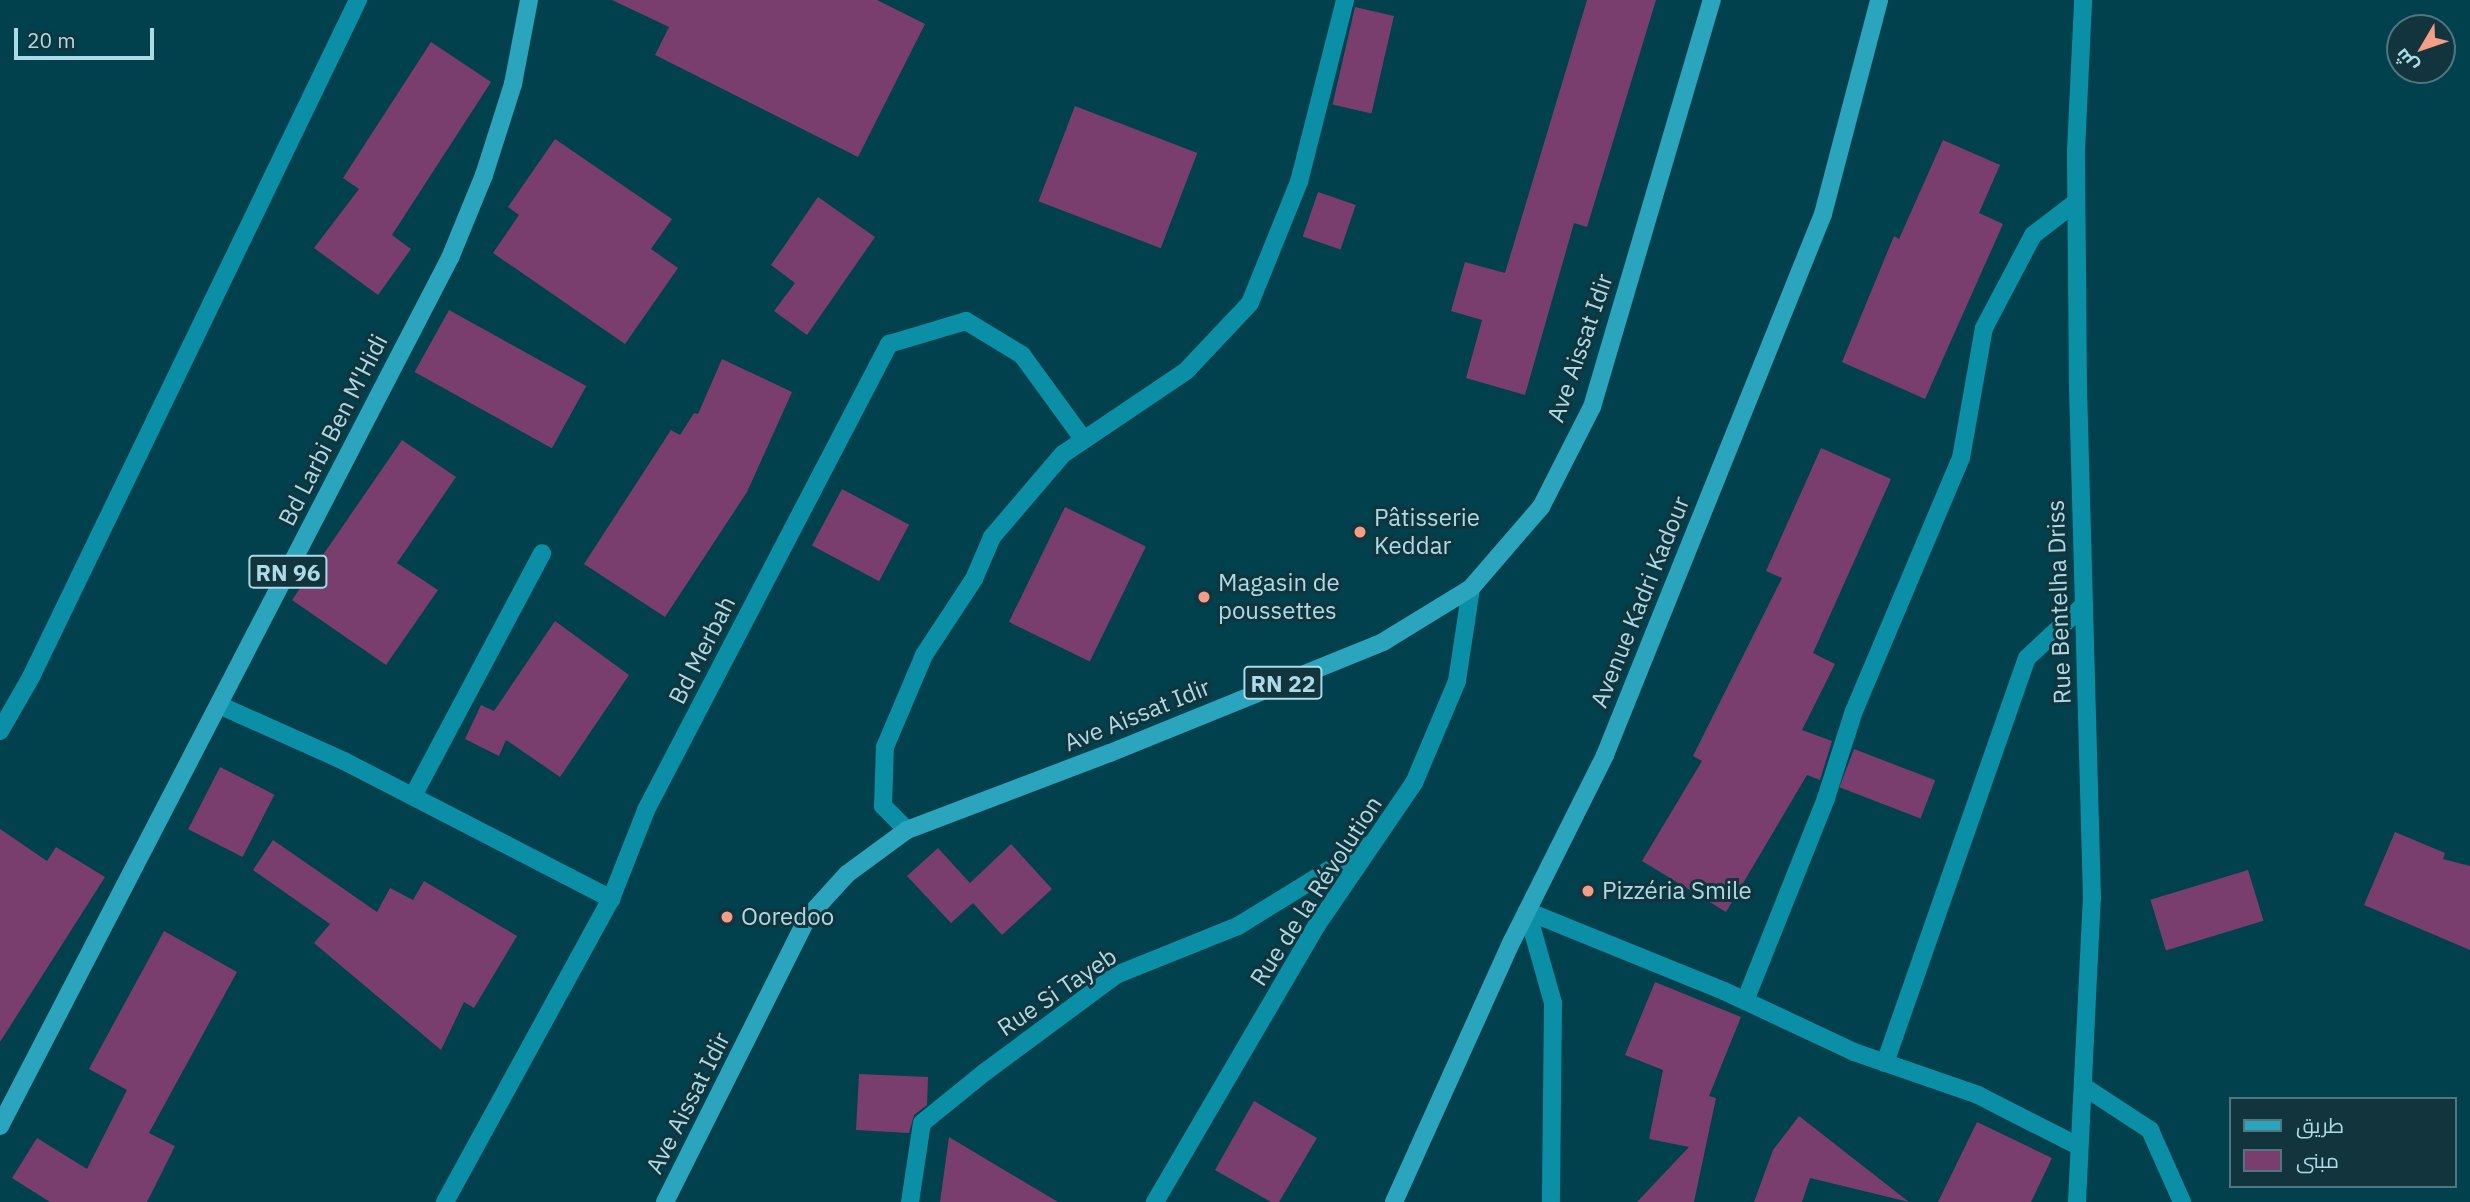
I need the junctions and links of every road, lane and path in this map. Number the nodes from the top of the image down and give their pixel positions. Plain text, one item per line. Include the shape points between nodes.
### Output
1 (358, 0) edge
2 (529, 0) edge
3 (1345, 0) edge
4 (1712, 0) edge
5 (1879, 0) edge
6 (2083, 0) edge
7 (2076, 202) junction
8 (1084, 440) junction
9 (542, 553) dead end
10 (1471, 588) junction
11 (2084, 605) junction
12 (219, 705) junction
13 (0, 731) edge
14 (413, 796) junction
15 (907, 830) junction
16 (1375, 841) junction
17 (611, 899) junction
18 (1527, 911) junction
19 (1745, 1001) junction
20 (1885, 1063) junction
21 (2086, 1088) junction
22 (0, 1126) edge
23 (2078, 1146) junction
24 (445, 1202) edge
25 (667, 1202) edge
26 (910, 1202) edge
27 (1155, 1202) edge
28 (1394, 1202) edge
29 (1551, 1202) edge
30 (2077, 1202) edge
31 (2182, 1202) edge

1 - 13 street via 31,677
2 - 12 main road, Bd Larbi Ben M'Hidi / RN 96 via 513,85 484,175 450,258
3 - 8 street via 1299,182 1250,303 1186,371
4 - 10 main road, Ave Aissat Idir / RN 22 via 1592,407 1541,507
5 - 18 main road, Avenue Kadri Kadour via 1823,214 1605,755
6 - 7 street, Rue Bentelha Driss
7 - 11 street, Rue Bentelha Driss
7 - 19 street via 2033,234 1984,328 1961,458 1869,673 1826,797
8 - 15 street via 1063,454 992,537 974,579 924,655 885,747 883,806
8 - 17 street, Bd Merbah via 1022,355 966,321 889,344 646,810
9 - 14 street
10 - 15 main road, Ave Aissat Idir / RN 22 via 1383,642
10 - 16 street, Rue de la Révolution via 1457,681 1414,783
11 - 20 street via 2027,658
11 - 21 street, Rue Bentelha Driss via 2092,899
12 - 14 street
12 - 22 main road, Bd Larbi Ben M'Hidi / RN 96
14 - 17 street
15 - 25 main road, Ave Aissat Idir / RN 22 via 847,874 807,918
16 - 26 street, Rue Si Tayeb via 1238,926 1116,975 985,1072 922,1123
16 - 27 street, Rue de la Révolution via 1317,925
17 - 24 street, Bd Merbah
18 - 19 street
18 - 28 main road, Avenue Kadri Kadour
18 - 29 street via 1553,1003
19 - 20 street
20 - 23 street via 1978,1095
21 - 23 street, Rue Bentelha Driss
21 - 31 street via 2150,1130
23 - 30 street, Rue Bentelha Driss

